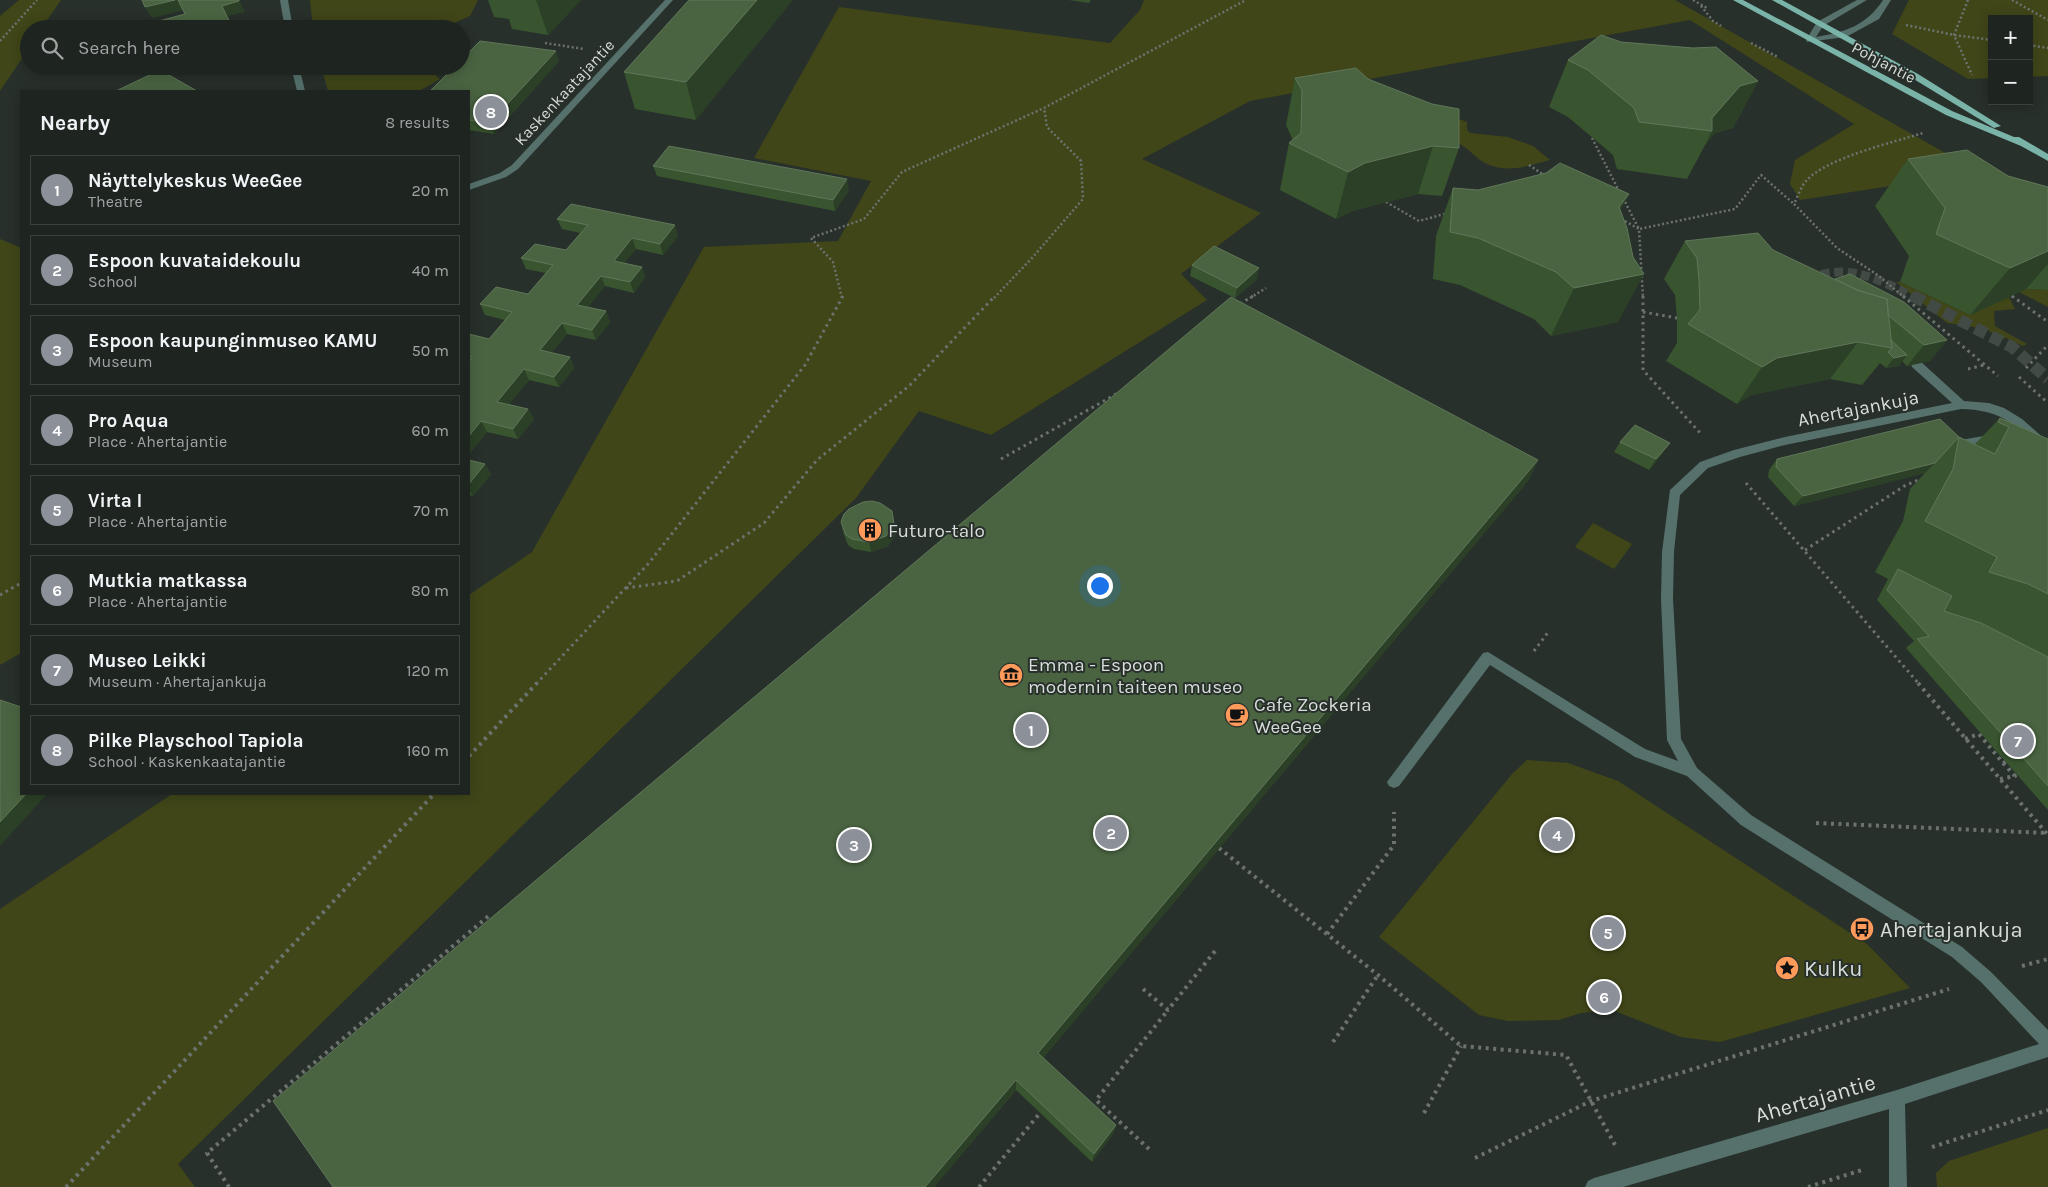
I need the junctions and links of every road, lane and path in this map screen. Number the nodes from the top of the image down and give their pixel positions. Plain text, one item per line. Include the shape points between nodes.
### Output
1 (37, 0) edge
2 (284, 0) edge
3 (669, 0) edge
4 (1246, 0) edge
5 (1737, 0) edge
6 (1776, 0) edge
7 (1864, 0) edge
8 (1887, 0) edge
9 (1968, 0) edge
10 (2012, 0) edge
11 (287, 20) edge
12 (2048, 20) edge
13 (1820, 24) junction
14 (1843, 35) junction
15 (1954, 35) junction
16 (1988, 39) edge
17 (1810, 40) junction
18 (0, 41) edge
19 (2033, 46) edge
20 (2048, 48) edge
21 (297, 75) edge
22 (1973, 78) dead end
23 (301, 90) edge
24 (1044, 108) junction
25 (1926, 132) dead end
26 (1592, 138) dead end
27 (2021, 143) junction
28 (2048, 158) edge
29 (1528, 165) dead end
30 (1548, 178) edge
31 (470, 187) edge
32 (1794, 204) junction
33 (1635, 282) edge
34 (1643, 284) dead end
35 (1266, 288) dead end
36 (2012, 296) edge
37 (1234, 308) edge
38 (1643, 312) dead end
39 (1677, 318) dead end
40 (2048, 322) edge
41 (2048, 345) edge
42 (1916, 364) dead end
43 (2026, 368) dead end
44 (2018, 377) dead end
45 (2002, 380) dead end
46 (1118, 392) edge
47 (2048, 402) edge
48 (1961, 405) junction
49 (2029, 432) junction
50 (1948, 447) edge
51 (2048, 450) edge
52 (1001, 459) dead end
53 (1923, 479) edge
54 (1805, 550) dead end
55 (20, 584) edge
56 (626, 588) junction
57 (0, 595) edge
58 (1549, 631) dead end
59 (1532, 653) dead end
60 (1965, 739) dead end
61 (470, 755) edge
62 (2010, 760) dead end
63 (2003, 763) junction
64 (1692, 772) junction
65 (2000, 779) dead end
66 (1394, 782) dead end
67 (433, 795) edge
68 (1814, 823) dead end
69 (2048, 833) edge
70 (1394, 845) dead end
71 (1219, 848) edge
72 (491, 914) dead end
73 (1327, 934) junction
74 (1215, 951) dead end
75 (2048, 959) edge
76 (1378, 975) junction
77 (1986, 977) junction
78 (1144, 989) dead end
79 (1168, 1010) junction
80 (2048, 1041) edge
81 (1333, 1042) dead end
82 (1461, 1046) junction
83 (2048, 1049) edge
84 (1897, 1098) junction
85 (1591, 1101) junction
86 (1040, 1113) edge
87 (1424, 1113) dead end
88 (1149, 1149) dead end
89 (1475, 1158) dead end
90 (1633, 1176) junction
91 (66, 1187) edge
92 (229, 1187) edge
93 (979, 1187) edge
94 (1594, 1187) edge
95 (1898, 1187) edge

1 - 18 path
2 - 11 street
3 - 31 street, Kaskenkaatajantie via 515,167
4 - 24 path
5 - 17 main road, Pohjantie
6 - 13 main road, Pohjantie
7 - 13 street
8 - 14 street via 1876,18
9 - 15 path
10 - 12 path
13 - 14 main road, Pohjantie
13 - 17 street
14 - 17 street
14 - 27 main road, Pohjantie via 1966,106
15 - 16 path
15 - 22 path
17 - 27 main road, Pohjantie via 1949,112
19 - 20 path
21 - 23 street
24 - 56 path via 902,172 864,219 811,238 833,262 843,296 805,365
24 - 56 path via 1047,127 1081,161 1083,199 1032,258 909,386 818,460 764,523 677,581
25 - 32 path via 1829,166 1807,179
26 - 32 path via 1639,229 1735,210 1761,175
27 - 28 main road, Pohjantie
29 - 30 path
32 - 45 path via 1837,248 1879,276
33 - 34 path
35 - 37 path
36 - 40 path
38 - 39 path
41 - 43 path
42 - 48 street
44 - 47 path
46 - 52 path
48 - 49 street, Ahertajankuja via 1995,408
48 - 64 street, Ahertajankuja via 1738,453 1704,465 1674,493 1667,599 1674,740
49 - 50 street
49 - 51 street, Ahertajankuja
53 - 54 path via 1906,485
55 - 57 path
56 - 61 path
58 - 59 path
60 - 63 path via 1979,734
62 - 63 path
63 - 65 path via 2015,776
64 - 66 street via 1640,753 1488,658
64 - 77 street via 1746,820 1957,952
67 - 91 path
68 - 69 path
70 - 73 path
71 - 73 path
72 - 92 path via 207,1154
73 - 76 path
74 - 79 path
75 - 77 path
76 - 81 path
76 - 82 path
77 - 80 street
77 - 85 path
78 - 79 path
79 - 88 path via 1096,1100
82 - 85 path via 1566,1055
82 - 87 path
83 - 84 street, Ahertajantie
84 - 90 street, Ahertajantie
84 - 95 street
85 - 89 path
85 - 90 path
86 - 93 path
90 - 94 street, Ahertajantie

